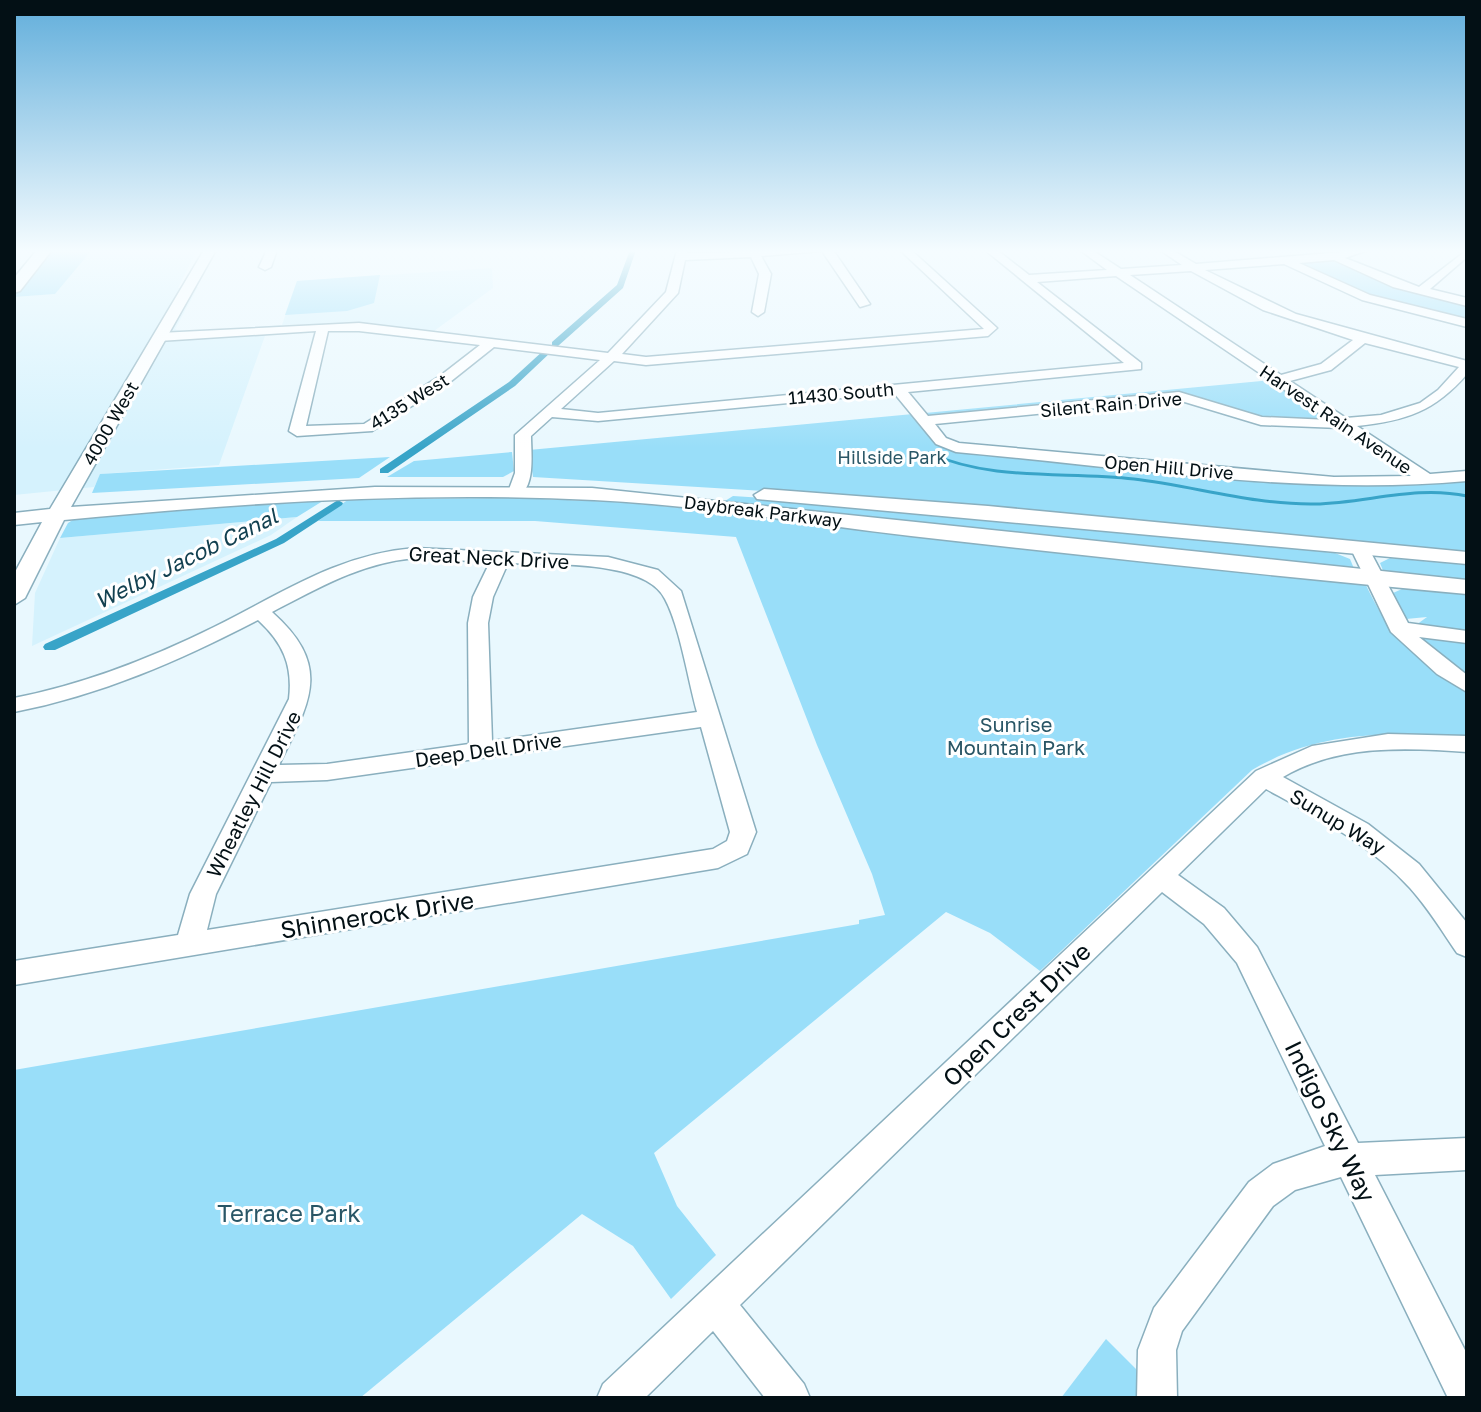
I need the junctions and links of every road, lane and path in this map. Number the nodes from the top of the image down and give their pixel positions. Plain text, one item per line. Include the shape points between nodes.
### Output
1 (171, 316) edge
2 (649, 316) edge
3 (978, 316) edge
4 (1073, 316) edge
5 (1184, 316) edge
6 (1293, 316) edge
7 (1438, 316) edge
8 (1467, 323) edge
9 (325, 327) junction
10 (159, 337) junction
11 (1362, 339) junction
12 (493, 341) junction
13 (609, 357) junction
14 (1467, 365) edge
15 (1279, 380) junction
16 (897, 388) junction
17 (546, 412) junction
18 (924, 421) junction
19 (1343, 423) junction
20 (1467, 476) edge
21 (1428, 480) junction
22 (518, 487) junction
23 (14, 506) edge
24 (60, 508) junction
25 (14, 519) edge
26 (1360, 549) junction
27 (502, 557) junction
28 (1467, 558) edge
29 (1372, 579) junction
30 (1467, 587) edge
31 (14, 598) edge
32 (258, 610) junction
33 (1398, 628) junction
34 (1467, 637) edge
35 (1467, 685) edge
36 (14, 705) edge
37 (710, 718) junction
38 (1467, 744) edge
39 (481, 750) junction
40 (265, 774) junction
41 (1264, 777) junction
42 (738, 847) joint
43 (1160, 876) junction
44 (189, 944) junction
45 (1467, 945) edge
46 (14, 973) edge
47 (1467, 1154) edge
48 (1350, 1158) junction
49 (715, 1303) junction
50 (1467, 1395) edge
51 (617, 1398) edge
52 (790, 1398) edge
53 (1157, 1398) edge

1 - 10 main road, 4000 West
2 - 13 street
3 - 13 street via 991,328 988,332 646,361
4 - 16 street, 11430 South via 1136,366
5 - 15 street, Harvest Rain Avenue
6 - 11 street
7 - 8 street
9 - 10 street
9 - 12 street
9 - 12 street, 4135 West via 318,337 297,431 363,430 426,393
10 - 24 main road, 4000 West
11 - 14 street
11 - 15 street via 1326,367
12 - 13 street
13 - 17 street
14 - 19 street, Silent Rain Drive via 1425,406
15 - 19 street, Harvest Rain Avenue
16 - 17 street, 11430 South via 590,418
16 - 18 street, Open Hill Drive
17 - 22 street via 523,435
18 - 19 street, Silent Rain Drive via 1182,396 1272,423
18 - 21 street, Open Hill Drive via 942,442 960,448 1323,481
19 - 21 street, Harvest Rain Avenue
20 - 21 street, Open Hill Drive
22 - 24 main road, Daybreak Parkway
22 - 26 main road, Daybreak Parkway via 900,504
22 - 29 main road, Daybreak Parkway via 695,502
23 - 24 main road
24 - 25 main road
24 - 31 main road, 4000 West
26 - 28 main road, Daybreak Parkway
26 - 29 street
27 - 32 street, Great Neck Drive via 378,556
27 - 37 street, Great Neck Drive via 617,564 665,583 677,601
27 - 39 street via 483,597 478,623
29 - 30 main road, Daybreak Parkway
29 - 33 street
32 - 36 street, Great Neck Drive via 99,687
32 - 40 street, Wheatley Hill Drive via 293,644 303,675 296,712
33 - 34 street
33 - 35 street via 1426,657
37 - 39 street, Deep Dell Drive
37 - 42 street, Great Neck Drive via 742,827
38 - 41 street, Open Crest Drive via 1390,741 1339,746
39 - 40 street, Deep Dell Drive via 312,774
40 - 44 street, Wheatley Hill Drive via 203,894
41 - 43 street, Open Crest Drive
41 - 45 street, Sunup Way via 1395,856 1423,884
42 - 44 street, Shinnerock Drive via 718,858
43 - 48 street, Indigo Sky Way via 1214,916 1247,955
43 - 49 street, Open Crest Drive
44 - 46 street, Shinnerock Drive
47 - 48 street
48 - 50 street, Indigo Sky Way
48 - 53 street via 1285,1176 1250,1205 1167,1321 1157,1350
49 - 51 street, Open Crest Drive
49 - 52 street

